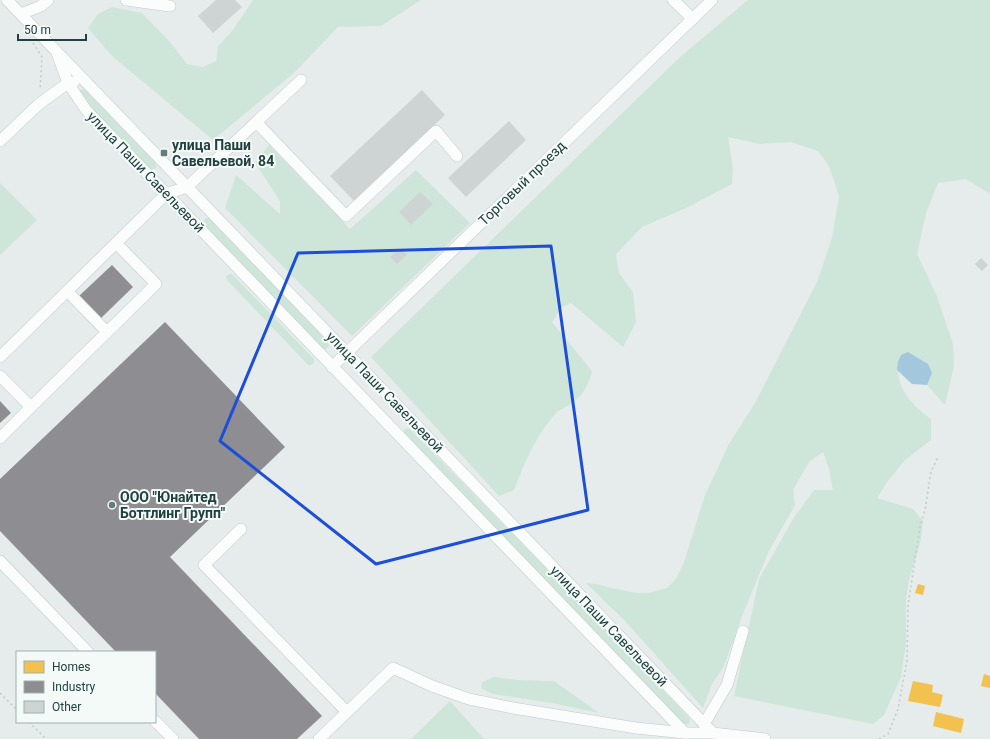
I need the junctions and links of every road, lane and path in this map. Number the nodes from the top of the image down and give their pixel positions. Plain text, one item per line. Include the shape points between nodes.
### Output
1 (8, 0) edge
2 (48, 0) edge
3 (126, 0) edge
4 (712, 0) edge
5 (677, 1) edge
6 (170, 6) dead end
7 (21, 14) junction
8 (692, 19) junction
9 (32, 41) dead end
10 (56, 51) junction
11 (72, 67) junction
12 (301, 80) dead end
13 (68, 83) junction
14 (88, 84) junction
15 (39, 104) junction
16 (256, 122) junction
17 (0, 141) edge
18 (458, 156) dead end
19 (188, 188) junction
20 (166, 194) junction
21 (116, 244) junction
22 (67, 292) junction
23 (107, 332) junction
24 (347, 353) junction
25 (0, 357) edge
26 (332, 367) junction
27 (0, 376) edge
28 (31, 407) junction
29 (0, 438) edge
30 (938, 457) dead end
31 (241, 529) dead end
32 (0, 561) edge
33 (743, 631) dead end
34 (87, 651) edge
35 (0, 693) edge
36 (16, 709) edge
37 (346, 712) junction
38 (156, 722) edge
39 (30, 723) edge
40 (707, 732) edge
41 (685, 733) junction
42 (46, 739) edge
43 (173, 739) edge
44 (319, 739) edge
45 (765, 739) edge
46 (879, 739) edge

1 - 7 street, улица Паши Савельевой
2 - 7 street
3 - 6 street
4 - 8 street, Торговый проезд
5 - 8 street
7 - 10 street, улица Паши Савельевой
8 - 24 street, Торговый проезд
9 - 15 path via 42,57
10 - 11 street, улица Паши Савельевой
10 - 13 street, улица Паши Савельевой
11 - 13 street via 72,76
11 - 14 street, улица Паши Савельевой
12 - 16 street
13 - 14 street
13 - 15 street
13 - 20 street, улица Паши Савельевой via 86,110
14 - 19 street, улица Паши Савельевой
15 - 17 street
16 - 18 street via 346,216 436,131
16 - 19 street
19 - 20 street
19 - 24 street, улица Паши Савельевой
20 - 21 street
20 - 26 street, улица Паши Савельевой
21 - 22 street
21 - 23 street via 156,284
22 - 23 street
22 - 25 street
23 - 28 street
24 - 26 street, Торговый проезд
24 - 40 street, улица Паши Савельевой
26 - 41 street, улица Паши Савельевой
27 - 28 street
28 - 29 street
30 - 46 path via 931,472 920,527 908,605 907,661 898,709 888,734
31 - 37 street via 204,565
32 - 34 street
33 - 40 street via 727,685
35 - 36 path
37 - 41 street via 393,668 469,699 636,728
37 - 44 street
38 - 43 street
39 - 42 path
40 - 41 street
40 - 45 street

